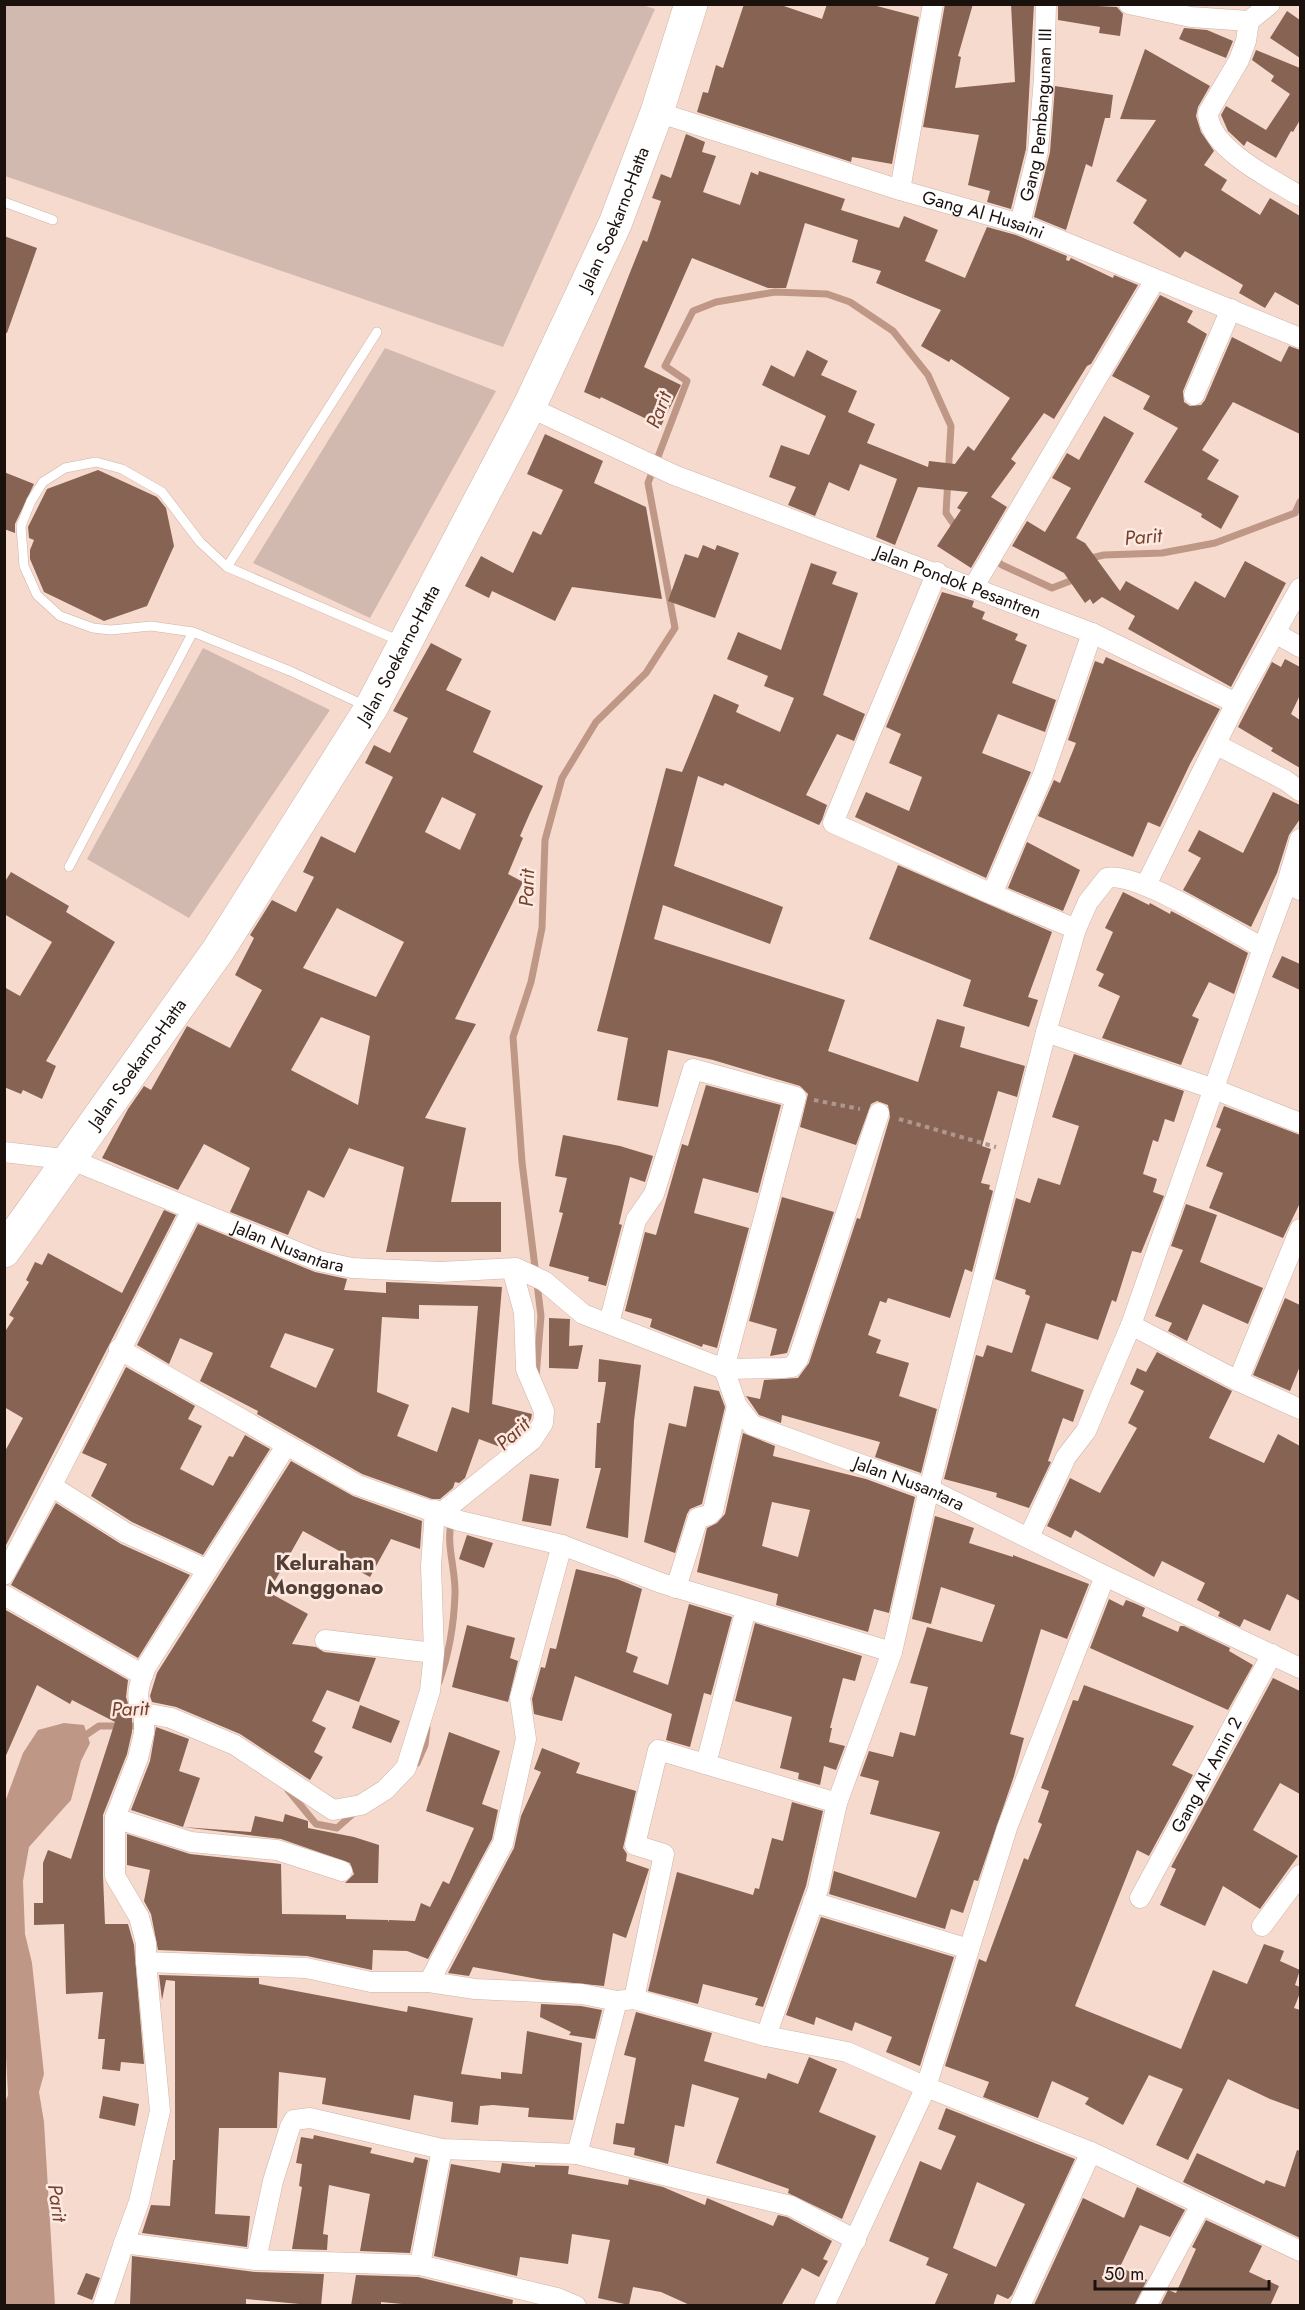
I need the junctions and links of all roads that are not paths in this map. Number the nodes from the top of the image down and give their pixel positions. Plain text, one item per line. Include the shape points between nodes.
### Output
1 (691, 4) edge
2 (933, 4) edge
3 (1046, 4) edge
4 (1129, 4) edge
5 (1270, 4) edge
6 (1249, 21) junction
7 (657, 111) junction
8 (900, 190) junction
9 (1300, 196) edge
10 (4, 202) edge
11 (53, 220) dead end
12 (1020, 224) junction
13 (1155, 280) junction
14 (1231, 309) junction
15 (376, 332) dead end
16 (1300, 338) edge
17 (1194, 395) dead end
18 (529, 407) junction
19 (227, 567) junction
20 (937, 572) junction
21 (973, 588) junction
22 (1300, 588) edge
23 (193, 632) junction
24 (1092, 633) junction
25 (1277, 634) junction
26 (405, 643) junction
27 (1300, 647) edge
28 (1236, 703) junction
29 (371, 708) junction
30 (1217, 745) junction
31 (1300, 791) edge
32 (1300, 839) edge
33 (69, 867) dead end
34 (1146, 885) junction
35 (1294, 886) edge
36 (992, 894) junction
37 (1076, 929) junction
38 (1263, 948) junction
39 (1046, 1032) junction
40 (1214, 1089) junction
41 (879, 1113) road end
42 (1300, 1123) edge
43 (4, 1152) edge
44 (72, 1160) junction
45 (192, 1210) junction
46 (1300, 1229) edge
47 (4, 1251) edge
48 (514, 1269) junction
49 (609, 1323) junction
50 (1131, 1324) junction
51 (119, 1349) junction
52 (724, 1369) junction
53 (1238, 1381) junction
54 (737, 1406) junction
55 (1300, 1409) edge
56 (286, 1446) junction
57 (52, 1487) junction
58 (929, 1489) junction
59 (445, 1514) junction
60 (1029, 1537) junction
61 (562, 1545) junction
62 (206, 1569) junction
63 (4, 1575) edge
64 (1105, 1576) junction
65 (676, 1587) junction
66 (4, 1595) edge
67 (746, 1609) junction
68 (325, 1640) dead end
69 (892, 1652) junction
70 (434, 1653) junction
71 (1272, 1654) junction
72 (1300, 1668) edge
73 (142, 1675) junction
74 (144, 1713) junction
75 (706, 1764) junction
76 (837, 1803) junction
77 (115, 1818) junction
78 (342, 1872) dead end
79 (1300, 1875) edge
80 (1140, 1898) dead end
81 (813, 1902) junction
82 (1262, 1926) dead end
83 (969, 1949) junction
84 (146, 1962) junction
85 (429, 1983) junction
86 (625, 2000) junction
87 (766, 2036) junction
88 (926, 2087) junction
89 (442, 2149) junction
90 (1091, 2152) junction
91 (577, 2154) junction
92 (1201, 2205) junction
93 (856, 2241) junction
94 (124, 2243) junction
95 (1300, 2251) edge
96 (256, 2260) junction
97 (420, 2265) junction
98 (533, 2299) edge
99 (103, 2306) edge
100 (576, 2306) edge
101 (824, 2306) edge
102 (1020, 2306) edge
103 (1146, 2306) edge

1 - 7 highway, Jalan Soekarno-Hatta
2 - 8 street
3 - 12 street, Gang Pembangunan III via 1038,151
4 - 6 street via 1191,17
5 - 6 street
6 - 9 street via 1239,60 1208,113 1211,129 1223,146
7 - 8 street, Gang Al Husaini
7 - 18 highway, Jalan Soekarno-Hatta via 615,224
8 - 12 street, Gang Al Husaini
10 - 11 lane
12 - 13 street, Gang Al Husaini
13 - 14 street, Gang Al Husaini
13 - 21 street
14 - 16 street, Gang Al Husaini
14 - 17 street
15 - 19 lane
18 - 20 street, Jalan Pondok Pesantren via 674,475
18 - 26 highway, Jalan Soekarno-Hatta
19 - 23 lane via 200,542 162,492 122,469 96,462 65,468 43,483 31,501 21,526 24,566 37,595 60,616 102,629 151,626
19 - 26 lane
20 - 21 street, Jalan Pondok Pesantren
20 - 36 street via 833,823
21 - 24 street, Jalan Pondok Pesantren
22 - 25 street
23 - 29 lane
23 - 33 lane
24 - 28 street, Jalan Pondok Pesantren
24 - 36 street via 1043,775
25 - 27 street
25 - 28 street
26 - 29 highway, Jalan Soekarno-Hatta
28 - 30 street
29 - 44 highway, Jalan Soekarno-Hatta via 219,949
30 - 31 street
30 - 34 street
32 - 35 street
34 - 37 street via 1118,876 1107,878 1088,902
34 - 38 street
35 - 38 street
36 - 37 street
37 - 39 street
38 - 40 street
39 - 40 street
39 - 58 street
40 - 42 street
40 - 50 street
41 - 52 street via 798,1359 792,1367
43 - 44 street, Jalan Nusantara
44 - 45 street, Jalan Nusantara
44 - 47 highway, Jalan Soekarno-Hatta
45 - 48 street, Jalan Nusantara via 319,1262 352,1268 440,1272
45 - 51 street
46 - 53 street
48 - 49 street via 544,1281 583,1314
48 - 59 street via 524,1312 526,1369 544,1412 543,1423 532,1440
49 - 52 street
49 - 52 street via 636,1220 654,1194 693,1069 796,1097
50 - 53 street
50 - 60 street via 1086,1431 1066,1457
51 - 56 street
51 - 57 street
52 - 54 street, Jalan Nusantara
53 - 55 street
54 - 58 street, Jalan Nusantara via 752,1425
54 - 65 street via 713,1511 698,1518
56 - 59 street via 357,1485
56 - 62 street
57 - 62 street via 126,1533
57 - 63 street
58 - 60 street, Jalan Nusantara
58 - 69 street
59 - 61 street
59 - 70 street via 431,1566
60 - 64 street, Jalan Nusantara
61 - 65 street
61 - 85 street via 520,1698 526,1739 502,1843
62 - 73 street
64 - 71 street, Jalan Nusantara
64 - 83 street via 1007,1828
65 - 67 street
66 - 73 street
67 - 69 street
67 - 75 street
68 - 70 street
69 - 76 street
70 - 74 street via 430,1691 406,1768 385,1790 361,1806 333,1810 235,1745 171,1718
71 - 72 street, Jalan Nusantara
71 - 80 street, Gang Al- Amin 2
73 - 74 street via 139,1700
74 - 77 street via 138,1758
75 - 76 street
75 - 86 street via 658,1750 635,1845 664,1854
76 - 81 street
77 - 78 street via 191,1842 277,1850
77 - 84 street via 115,1876 139,1917
79 - 82 street
81 - 83 street
81 - 87 street
83 - 88 street
84 - 85 street via 306,1968 371,1982
84 - 94 street via 160,2111 139,2202
85 - 86 street
86 - 87 street
86 - 91 street
87 - 88 street via 847,2052
88 - 90 street
88 - 93 street
89 - 91 street
89 - 96 street via 310,2118 294,2120 273,2181
89 - 97 street
90 - 92 street
90 - 102 street
91 - 93 street via 791,2206
92 - 95 street
92 - 103 street
93 - 101 street
94 - 96 street
94 - 99 street
96 - 97 street
97 - 98 street
98 - 100 street

